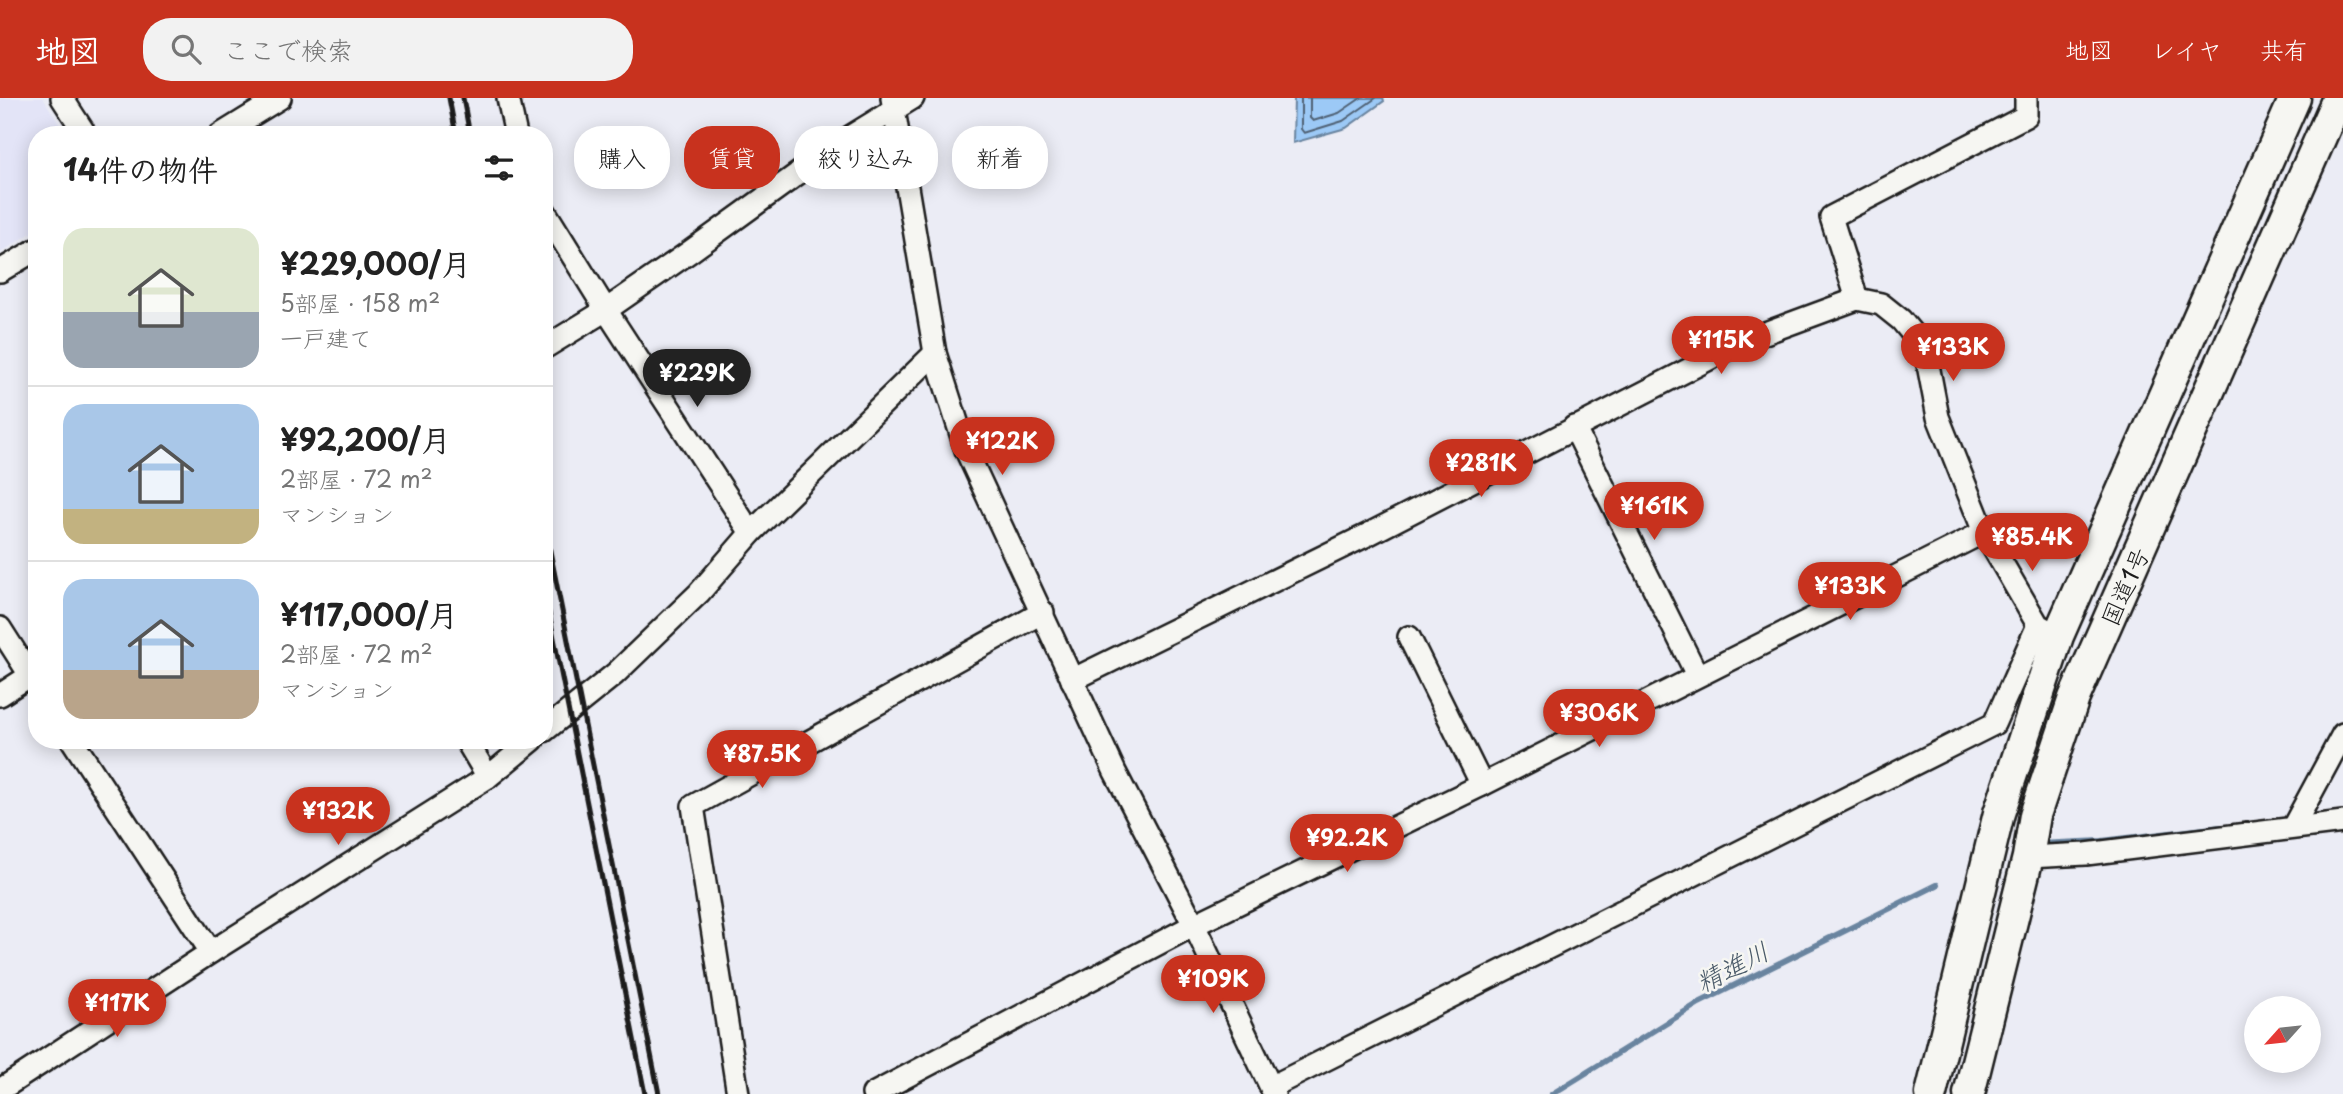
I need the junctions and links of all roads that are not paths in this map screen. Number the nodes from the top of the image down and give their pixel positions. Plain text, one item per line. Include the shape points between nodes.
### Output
1 (62, 98) edge
2 (280, 98) edge
3 (508, 98) edge
4 (913, 98) edge
5 (2026, 98) edge
6 (2295, 98) edge
7 (2338, 98) edge
8 (893, 104) edge
9 (80, 126) edge
10 (235, 126) edge
11 (514, 126) edge
12 (553, 225) edge
13 (28, 254) edge
14 (0, 271) edge
15 (1857, 299) junction
16 (606, 310) junction
17 (553, 342) edge
18 (934, 353) junction
19 (1574, 427) junction
20 (1984, 532) junction
21 (751, 533) junction
22 (1042, 612) junction
23 (0, 628) edge
24 (2048, 631) junction
25 (1409, 637) dead end
26 (28, 668) edge
27 (1697, 675) junction
28 (28, 681) edge
29 (1072, 681) junction
30 (0, 695) edge
31 (553, 724) edge
32 (2343, 733) edge
33 (78, 749) edge
34 (471, 749) edge
35 (522, 749) edge
36 (488, 777) junction
37 (1482, 785) junction
38 (2343, 822) edge
39 (2293, 827) junction
40 (2028, 857) junction
41 (1194, 925) junction
42 (211, 952) junction
43 (0, 1090) edge
44 (1273, 1090) edge
45 (738, 1094) edge
46 (873, 1094) edge
47 (1931, 1094) edge
48 (1969, 1094) edge

1 - 9 street
2 - 10 street
3 - 11 street
4 - 8 street
5 - 15 street via 2026,116 1831,217
6 - 24 highway, 国道1号
7 - 40 highway, 国道1号 via 2074,698 2035,815
8 - 16 street
8 - 18 street
12 - 16 street
13 - 14 street
15 - 19 street via 1746,340
15 - 20 street via 1881,304 1925,349 1938,417
16 - 17 street
16 - 21 street
18 - 21 street
18 - 22 street via 966,450
19 - 27 street
19 - 29 street
20 - 24 street
20 - 27 street
21 - 31 street via 699,593 615,674
22 - 29 street
22 - 45 street via 693,806
23 - 26 street
24 - 44 street via 1994,724
24 - 47 highway, 国道1号
25 - 37 street
27 - 37 street
28 - 30 street
29 - 41 street
32 - 39 street
33 - 42 street
34 - 36 street
35 - 36 street
36 - 42 street
37 - 41 street
38 - 39 street
39 - 40 street via 2086,854
40 - 48 highway, 国道1号
41 - 44 street
41 - 46 street
42 - 43 street

